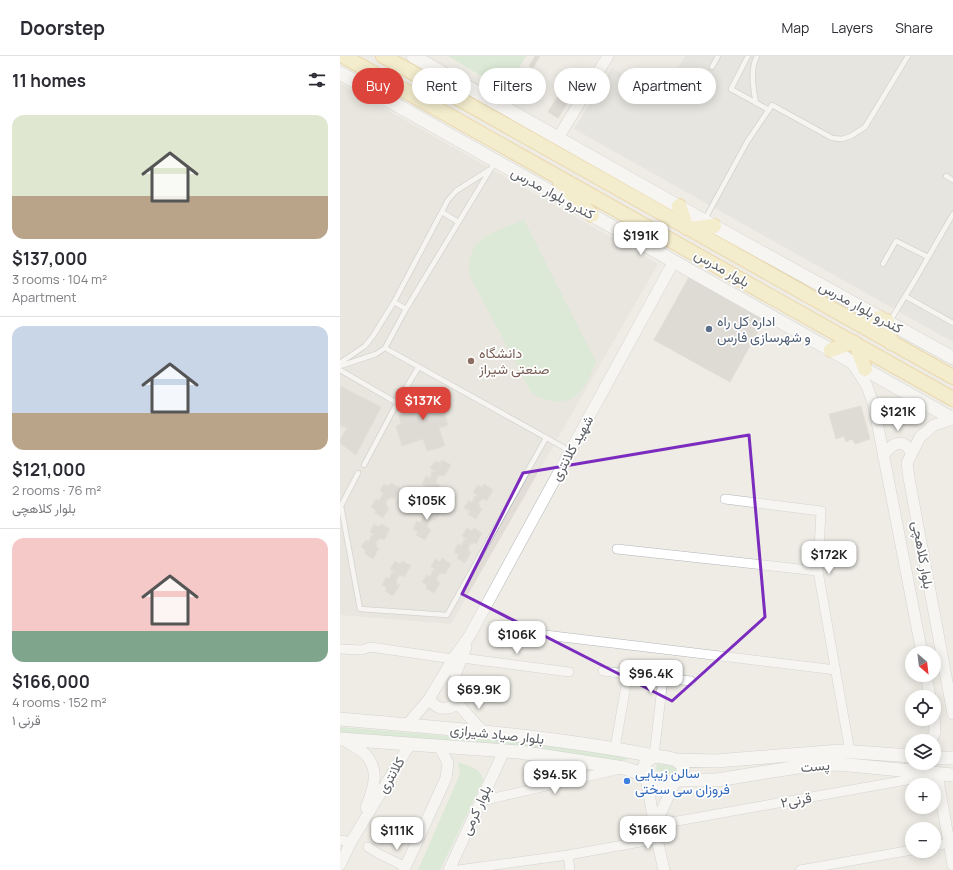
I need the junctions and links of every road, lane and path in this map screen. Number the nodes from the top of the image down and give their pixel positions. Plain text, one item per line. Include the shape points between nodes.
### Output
1 (383, 56) edge
2 (413, 56) edge
3 (608, 56) edge
4 (718, 56) edge
5 (748, 56) edge
6 (757, 56) edge
7 (908, 56) edge
8 (343, 60) edge
9 (712, 67) dead end
10 (340, 73) edge
11 (756, 102) junction
12 (769, 110) junction
13 (558, 138) junction
14 (493, 165) junction
15 (548, 171) junction
16 (946, 176) dead end
17 (953, 180) edge
18 (679, 206) junction
19 (442, 212) junction
20 (953, 214) edge
21 (592, 215) junction
22 (458, 222) junction
23 (709, 223) junction
24 (689, 229) junction
25 (928, 257) junction
26 (674, 261) junction
27 (883, 264) dead end
28 (905, 296) junction
29 (394, 302) junction
30 (406, 309) junction
31 (885, 320) junction
32 (953, 323) edge
33 (859, 324) junction
34 (854, 343) junction
35 (892, 343) junction
36 (384, 348) junction
37 (831, 350) junction
38 (953, 358) edge
39 (851, 361) junction
40 (340, 365) edge
41 (418, 368) junction
42 (865, 369) junction
43 (340, 370) edge
44 (953, 377) edge
45 (953, 399) edge
46 (397, 403) junction
47 (953, 419) edge
48 (546, 438) junction
49 (570, 451) junction
50 (911, 453) junction
51 (883, 456) junction
52 (364, 465) dead end
53 (358, 473) dead end
54 (725, 499) dead end
55 (617, 549) dead end
56 (818, 572) junction
57 (496, 629) dead end
58 (921, 646) edge
59 (340, 648) edge
60 (457, 658) junction
61 (836, 670) junction
62 (603, 671) dead end
63 (569, 672) dead end
64 (691, 681) dead end
65 (429, 699) junction
66 (458, 704) junction
67 (952, 711) edge
68 (941, 718) edge
69 (340, 719) edge
70 (407, 725) junction
71 (482, 731) junction
72 (342, 739) edge
73 (410, 744) junction
74 (439, 746) junction
75 (504, 750) junction
76 (621, 750) junction
77 (850, 752) junction
78 (905, 755) edge
79 (654, 756) junction
80 (941, 758) edge
81 (953, 758) edge
82 (676, 760) junction
83 (716, 761) junction
84 (624, 768) junction
85 (936, 774) junction
86 (953, 775) edge
87 (646, 776) junction
88 (717, 780) junction
89 (677, 781) junction
90 (480, 801) junction
91 (953, 801) edge
92 (944, 812) junction
93 (654, 825) junction
94 (360, 828) junction
95 (657, 839) junction
96 (340, 840) edge
97 (351, 842) junction
98 (949, 843) junction
99 (941, 845) edge
100 (368, 847) dead end
101 (905, 851) edge
102 (568, 855) junction
103 (340, 865) edge
104 (953, 866) edge
105 (405, 868) edge
106 (449, 870) edge
107 (458, 870) edge
108 (570, 870) edge
109 (664, 870) edge
110 (800, 870) edge

1 - 24 main road, بلوار مدرس
2 - 13 main road, کندرو بلوار مدرس
3 - 13 street
4 - 9 lane
5 - 11 lane via 731,88
6 - 11 lane via 754,62 753,87
7 - 12 lane via 865,127 852,136 832,138 772,106
8 - 15 main road, بلوار مدرس
10 - 14 main road, کندرو بلوار مدرس
11 - 12 lane
12 - 23 lane via 747,142
13 - 18 main road, کندرو بلوار مدرس
14 - 19 lane via 456,191
14 - 21 main road, کندرو بلوار مدرس
14 - 22 lane
15 - 21 main road
15 - 34 main road, بلوار مدرس
16 - 17 lane
18 - 23 main road, کندرو بلوار مدرس
18 - 24 main road
19 - 22 lane
19 - 29 lane
20 - 25 lane
21 - 26 main road, کندرو بلوار مدرس
22 - 30 lane
23 - 24 main road
23 - 31 main road, کندرو بلوار مدرس
24 - 33 main road, بلوار مدرس
25 - 27 lane via 896,241
25 - 28 lane
26 - 37 main road, کندرو بلوار مدرس
26 - 49 street, شهید کلانتری
28 - 31 lane
28 - 32 lane
29 - 30 lane
29 - 40 lane via 365,346
30 - 36 lane
31 - 33 main road
31 - 35 main road
31 - 38 main road, کندرو بلوار مدرس
33 - 35 main road, بلوار مدرس
34 - 37 main road
34 - 42 main road
34 - 45 main road, بلوار مدرس
35 - 44 main road, بلوار مدرس
36 - 40 lane via 376,354
36 - 41 lane
37 - 39 main road, کندرو بلوار مدرس
39 - 42 main road, کندرو بلوار مدرس
39 - 51 street, بلوار کلاهچی via 867,386 874,406
41 - 46 lane
41 - 48 lane
42 - 47 main road, کندرو بلوار مدرس
43 - 46 lane
46 - 52 lane
47 - 50 street, بلوار کلاهچی via 934,425 920,436
48 - 49 lane
48 - 53 lane via 447,615 360,609 341,506
49 - 60 street, شهید کلانتری
50 - 51 street via 904,444 898,443
50 - 67 street, بلوار کلاهچی via 907,463 909,478
51 - 58 street, بلوار کلاهچی
54 - 56 street via 821,510
55 - 56 street
56 - 61 street
57 - 61 street
59 - 60 street via 362,650 370,646
60 - 63 street
60 - 65 street
60 - 66 street via 455,692
61 - 77 street
62 - 76 street via 628,674
64 - 79 street via 663,678
65 - 66 street via 433,705 442,709
65 - 70 street
66 - 71 street
67 - 68 street
69 - 70 main road, بلوار صیاد شیرازی
70 - 71 main road, بلوار صیاد شیرازی
71 - 76 main road, بلوار صیاد شیرازی
72 - 73 main road, بلوار صیاد شیرازی
72 - 94 street, کلانتری via 364,754 374,767 375,780
73 - 74 main road, بلوار صیاد شیرازی
73 - 94 street, کلانتری
74 - 75 main road, بلوار صیاد شیرازی
74 - 105 street via 448,763 446,778
75 - 84 main road, بلوار صیاد شیرازی
75 - 90 street, بلوار کرمی
76 - 79 main road, بلوار صیاد شیرازی
76 - 84 main road via 631,755 629,765
77 - 78 main road, پست
77 - 83 main road, پست via 803,753
79 - 82 main road
79 - 87 main road via 644,764
80 - 81 main road
82 - 83 main road, پست
82 - 89 main road via 683,772
83 - 88 main road via 706,768 707,773
84 - 87 main road, بلوار صیاد شیرازی
84 - 90 street
85 - 86 main road, پست
85 - 88 main road, پست via 839,764 804,766
85 - 92 street
85 - 93 street, قرنی۲
87 - 89 main road via 665,784
87 - 93 street
88 - 89 main road, پست
89 - 93 street
90 - 106 street, بلوار کرمی
91 - 92 street via 946,805
92 - 98 street
93 - 95 street
94 - 97 street, کلانتری
95 - 102 street
95 - 109 street
96 - 97 street
97 - 103 street, کلانتری
98 - 99 street
98 - 104 street
100 - 105 street
101 - 110 street
102 - 107 street
102 - 108 street

